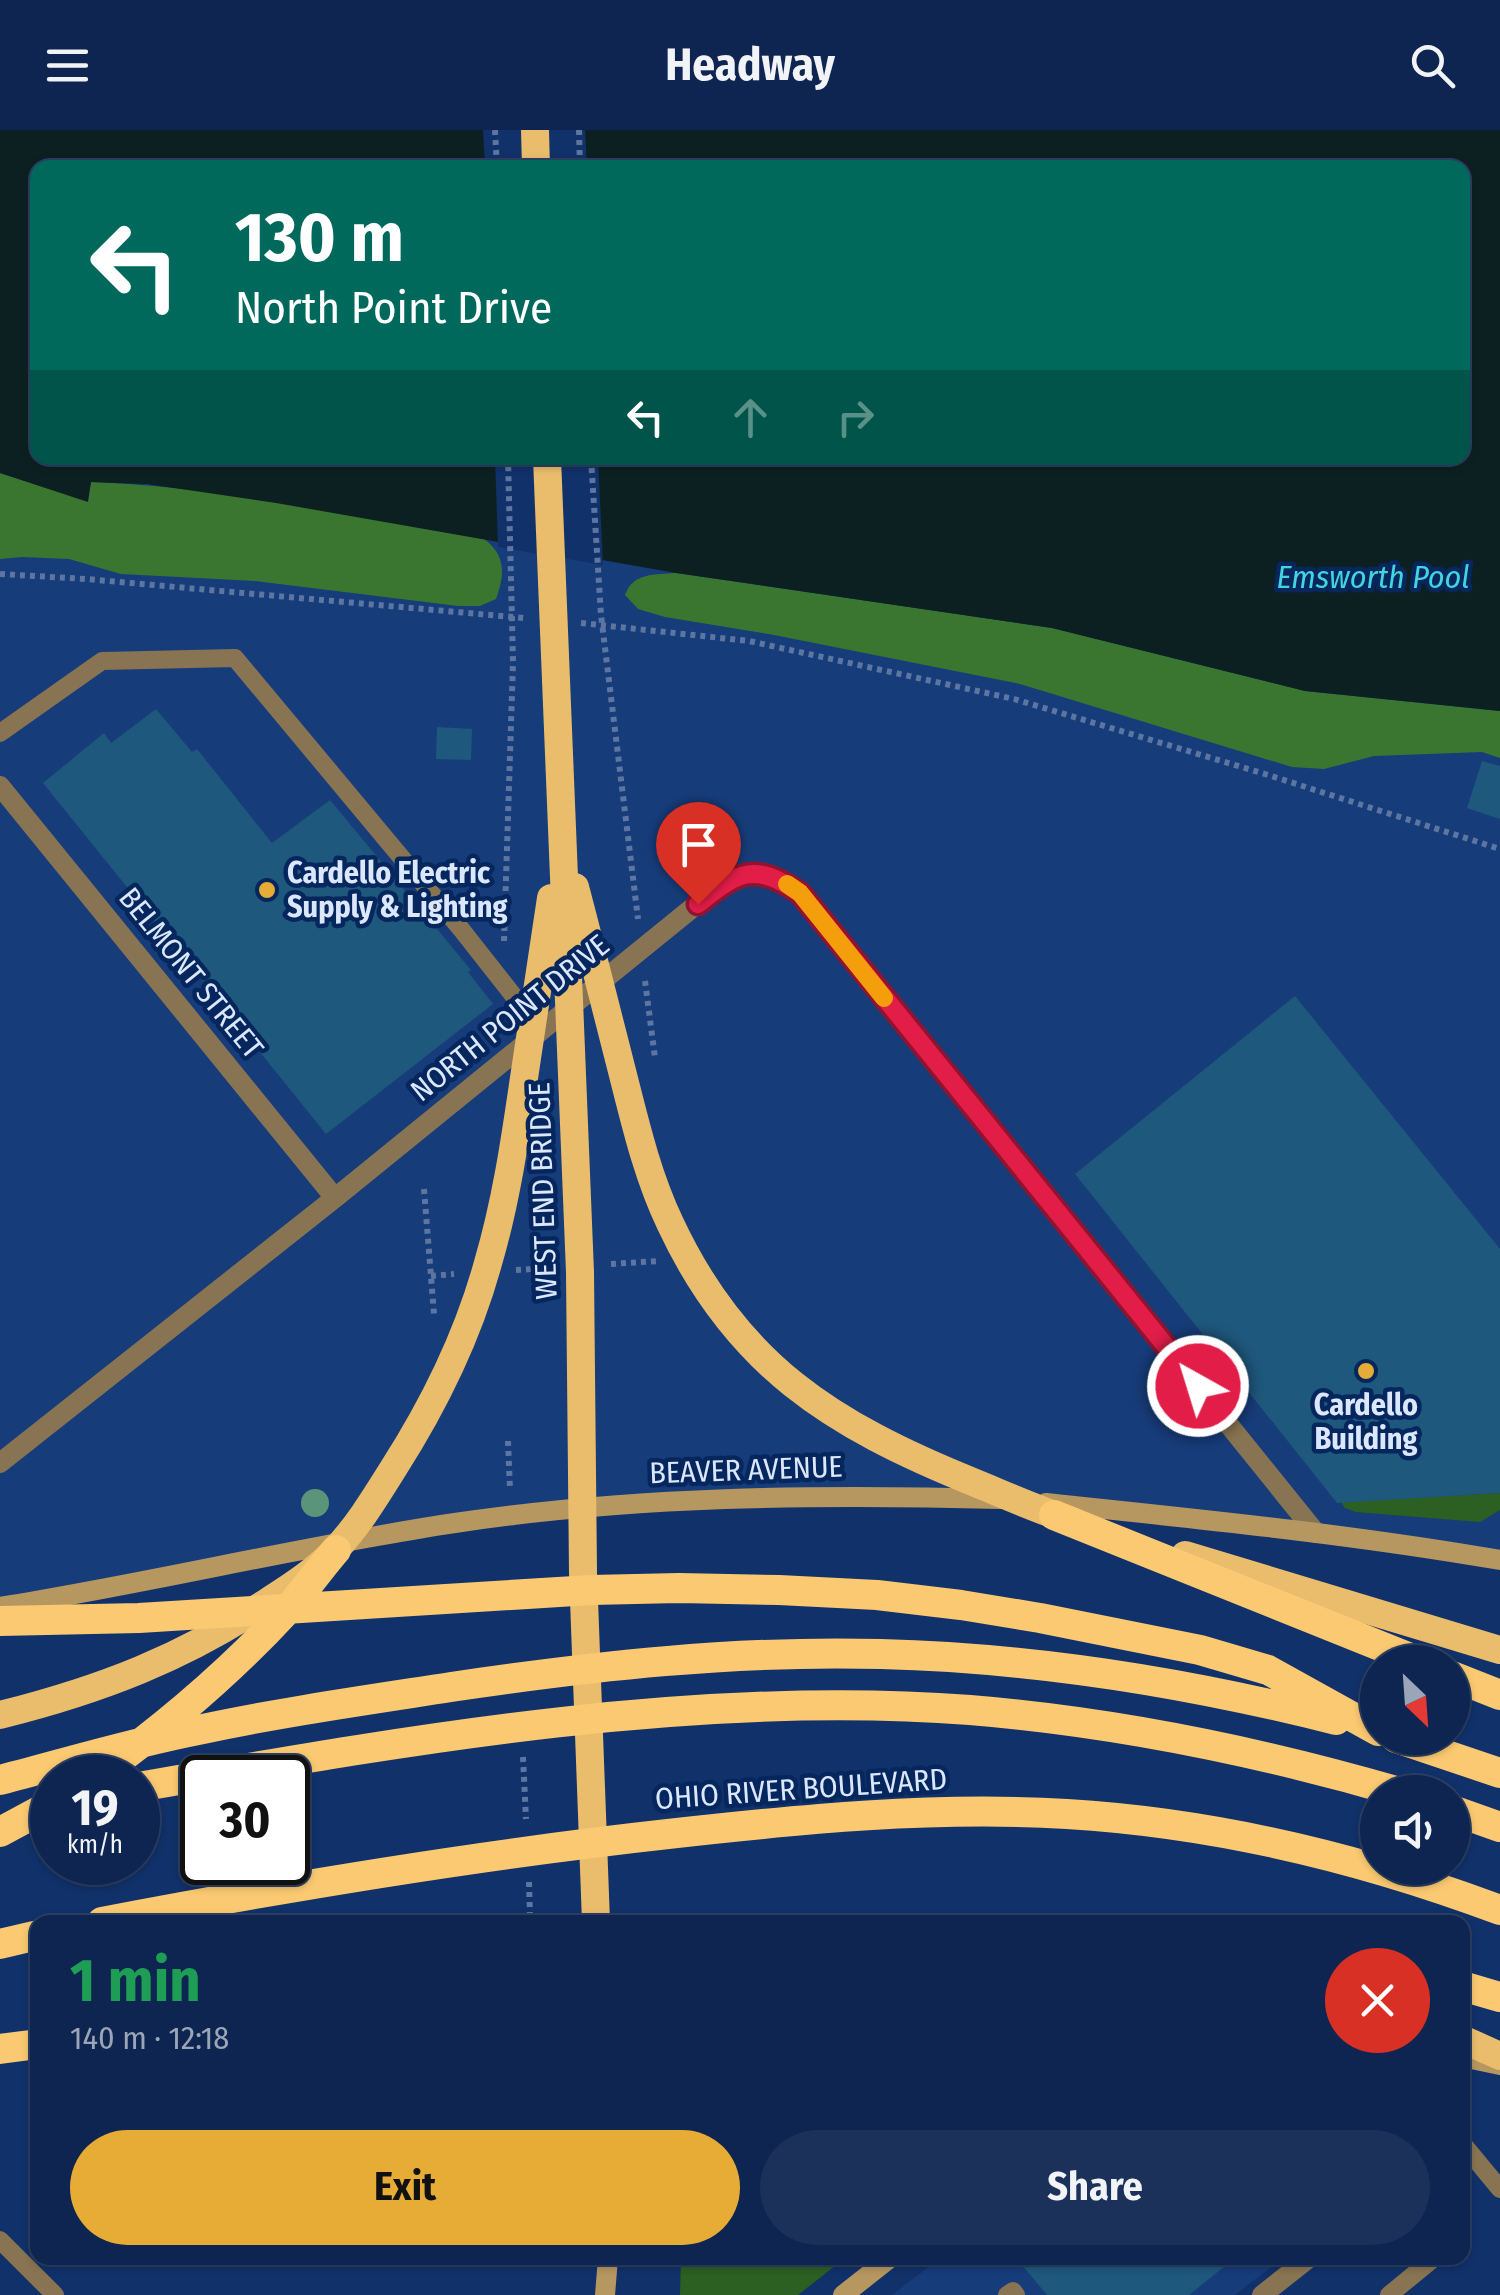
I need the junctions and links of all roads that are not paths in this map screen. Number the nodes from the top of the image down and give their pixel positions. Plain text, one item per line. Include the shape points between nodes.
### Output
1 (535, 130) edge
2 (536, 160) edge
3 (547, 465) edge
4 (0, 733) edge
5 (0, 786) edge
6 (561, 832) junction
7 (541, 1031) junction
8 (335, 1198) junction
9 (0, 1463) edge
10 (1054, 1515) junction
11 (1316, 1533) junction
12 (336, 1550) junction
13 (1500, 1560) edge
14 (0, 1607) edge
15 (0, 1620) edge
16 (1376, 1645) edge
17 (1500, 1650) edge
18 (1470, 1683) edge
19 (1500, 1695) edge
20 (0, 1714) edge
21 (1360, 1721) edge
22 (1360, 1726) edge
23 (124, 1755) edge
24 (1447, 1755) edge
25 (1500, 1773) edge
26 (0, 1780) edge
27 (1360, 1781) edge
28 (160, 1783) edge
29 (30, 1806) edge
30 (0, 1811) edge
31 (30, 1815) edge
32 (1470, 1816) edge
33 (1500, 1827) edge
34 (0, 1832) edge
35 (1500, 1910) edge
36 (139, 1915) edge
37 (596, 1915) edge
38 (30, 1938) edge
39 (0, 1944) edge
40 (1470, 1988) edge
41 (1500, 1997) edge
42 (1470, 2043) edge
43 (30, 2045) edge
44 (0, 2050) edge
45 (1500, 2056) edge
46 (1470, 2059) edge
47 (1500, 2065) edge
48 (1470, 2153) edge
49 (1500, 2190) edge
50 (0, 2240) edge
51 (607, 2265) edge
52 (881, 2265) edge
53 (1300, 2265) edge
54 (1425, 2265) edge
55 (56, 2295) edge
56 (605, 2295) edge
57 (844, 2295) edge
58 (1007, 2295) edge
59 (1016, 2295) edge
60 (1262, 2295) edge
61 (1389, 2295) edge

1 - 2 highway
3 - 6 highway, WEST END BRIDGE
4 - 7 lane via 102,660 235,658
5 - 8 street, BELMONT STREET
6 - 10 highway via 652,1177 684,1252 726,1318 783,1377 864,1433
6 - 12 highway via 512,1155 487,1268 442,1384
6 - 37 highway, WEST END BRIDGE
7 - 8 street, NORTH POINT DRIVE
7 - 11 street, NORTH POINT DRIVE via 723,884 752,872 778,878 800,893
8 - 9 street, NORTH POINT DRIVE
10 - 16 highway
10 - 17 highway
11 - 13 main road, BEAVER AVENUE
11 - 14 main road, BEAVER AVENUE via 1009,1500 724,1500 452,1524
12 - 20 highway via 198,1644 98,1688
12 - 23 highway via 242,1657
15 - 21 highway via 139,1618 591,1590 877,1595 1200,1650 1268,1670
18 - 19 highway
22 - 26 highway via 1253,1699 1066,1668 971,1658 786,1655 600,1667 314,1708 195,1730
24 - 25 highway
27 - 28 highway via 1151,1732 878,1706 697,1711 485,1732
29 - 30 highway
31 - 34 highway
32 - 33 highway
35 - 36 highway, OHIO RIVER BOULEVARD via 1265,1840 1069,1814 973,1811 869,1814 597,1842
38 - 39 highway
40 - 41 highway
42 - 45 highway
43 - 44 highway
46 - 47 main road
48 - 49 lane
50 - 55 lane
51 - 56 main road
52 - 57 main road
53 - 60 street
54 - 61 lane
58 - 59 lane

